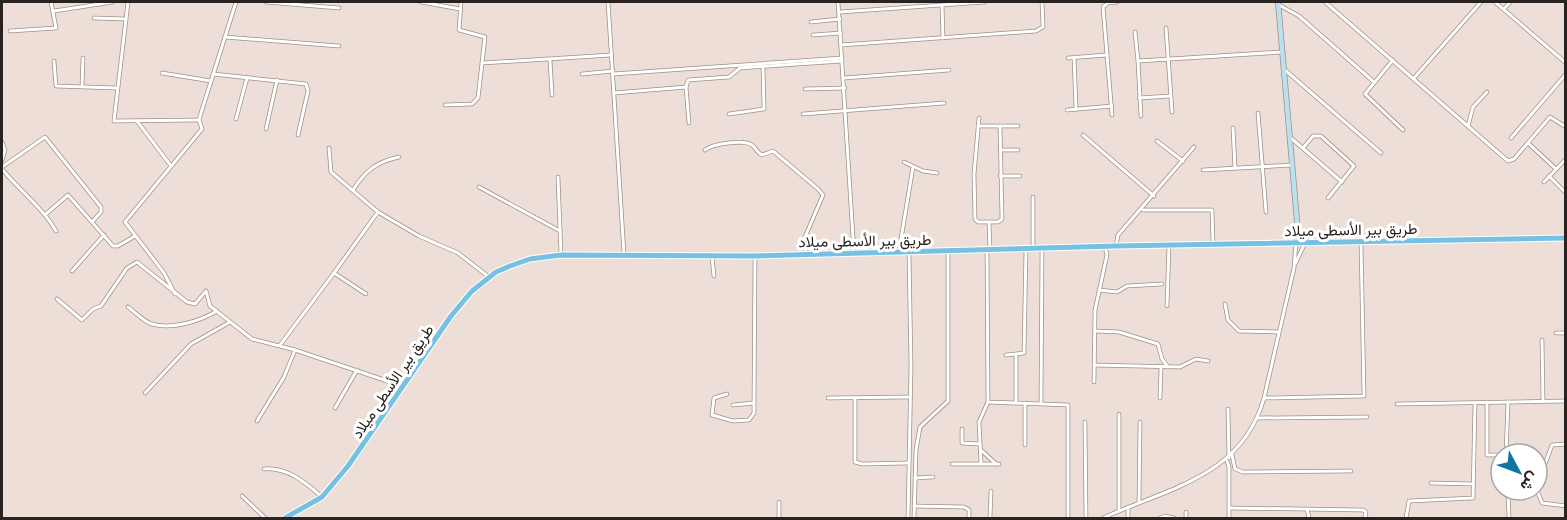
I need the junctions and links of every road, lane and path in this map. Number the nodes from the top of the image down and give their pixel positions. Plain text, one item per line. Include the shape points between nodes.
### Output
1 (51, 2) edge
2 (113, 2) edge
3 (128, 2) edge
4 (236, 2) edge
5 (266, 2) edge
6 (421, 2) edge
7 (461, 2) edge
8 (608, 2) edge
9 (838, 2) edge
10 (985, 2) edge
11 (1042, 2) edge
12 (1117, 2) edge
13 (1325, 2) edge
14 (1481, 2) edge
15 (1495, 2) edge
16 (1510, 2) edge
17 (1278, 3) edge
18 (942, 5) junction
19 (339, 8) dead end
20 (460, 9) junction
21 (1504, 9) junction
22 (54, 11) junction
23 (839, 12) junction
24 (94, 18) dead end
25 (126, 19) junction
26 (840, 19) junction
27 (811, 22) dead end
28 (1166, 28) dead end
29 (10, 31) dead end
30 (1135, 32) dead end
31 (841, 33) junction
32 (813, 35) dead end
33 (225, 37) junction
34 (943, 38) junction
35 (339, 45) dead end
36 (841, 45) junction
37 (1284, 52) junction
38 (611, 55) junction
39 (1107, 55) junction
40 (1074, 57) junction
41 (83, 58) dead end
42 (1068, 58) dead end
43 (842, 59) junction
44 (550, 60) junction
45 (1169, 60) junction
46 (1393, 60) junction
47 (54, 61) dead end
48 (1138, 61) junction
49 (482, 63) junction
50 (1566, 63) edge
51 (763, 68) junction
52 (1285, 69) junction
53 (949, 70) dead end
54 (162, 73) dead end
55 (613, 73) junction
56 (213, 74) junction
57 (582, 74) dead end
58 (1566, 74) edge
59 (247, 78) junction
60 (844, 78) junction
61 (1414, 78) junction
62 (277, 80) junction
63 (211, 81) junction
64 (1374, 82) junction
65 (82, 87) junction
66 (686, 87) junction
67 (116, 88) junction
68 (844, 88) junction
69 (805, 89) dead end
70 (1486, 92) dead end
71 (614, 93) junction
72 (552, 95) dead end
73 (1170, 96) junction
74 (1139, 98) junction
75 (944, 103) dead end
76 (446, 105) dead end
77 (1112, 106) junction
78 (1076, 108) junction
79 (847, 110) junction
80 (1067, 110) dead end
81 (1172, 112) dead end
82 (1258, 113) dead end
83 (729, 114) dead end
84 (803, 114) dead end
85 (1112, 115) dead end
86 (1141, 116) dead end
87 (979, 118) dead end
88 (236, 119) dead end
89 (199, 120) junction
90 (137, 121) junction
91 (689, 123) dead end
92 (978, 126) junction
93 (1000, 126) junction
94 (1018, 126) dead end
95 (1468, 126) junction
96 (1566, 127) edge
97 (1233, 128) dead end
98 (266, 129) dead end
99 (1403, 130) dead end
100 (298, 135) dead end
101 (1083, 135) dead end
102 (1290, 138) junction
103 (1511, 138) dead end
104 (1156, 141) dead end
105 (2, 142) edge
106 (1528, 143) junction
107 (1194, 147) dead end
108 (329, 148) dead end
109 (1303, 148) junction
110 (705, 150) dead end
111 (1000, 150) junction
112 (1018, 150) dead end
113 (1381, 153) dead end
114 (399, 157) dead end
115 (1566, 159) edge
116 (2, 160) edge
117 (1183, 161) junction
118 (904, 162) dead end
119 (1292, 165) junction
120 (171, 166) junction
121 (913, 167) junction
122 (2, 168) edge
123 (1235, 168) junction
124 (1263, 168) junction
125 (1556, 169) junction
126 (1203, 170) dead end
127 (937, 173) dead end
128 (1000, 176) junction
129 (1020, 176) dead end
130 (1549, 176) junction
131 (558, 177) dead end
132 (1342, 182) junction
133 (1544, 182) dead end
134 (479, 187) dead end
135 (353, 190) junction
136 (1566, 193) edge
137 (1154, 196) junction
138 (1033, 197) dead end
139 (1328, 198) dead end
140 (1142, 210) junction
141 (378, 212) junction
142 (1266, 212) dead end
143 (46, 214) junction
144 (1297, 220) junction
145 (92, 222) junction
146 (989, 222) junction
147 (56, 231) dead end
148 (560, 231) junction
149 (104, 236) junction
150 (135, 236) junction
151 (1566, 238) edge
152 (1361, 241) junction
153 (1296, 242) junction
154 (1308, 242) junction
155 (1213, 244) junction
156 (1169, 245) junction
157 (1116, 246) junction
158 (1105, 247) junction
159 (988, 249) junction
160 (1026, 249) junction
161 (1033, 249) junction
162 (1042, 249) junction
163 (948, 250) junction
164 (909, 251) junction
165 (898, 252) junction
166 (806, 253) junction
167 (854, 253) junction
168 (561, 255) junction
169 (624, 255) junction
170 (755, 256) junction
171 (712, 257) junction
172 (1293, 268) junction
173 (72, 271) dead end
174 (334, 273) junction
175 (714, 276) dead end
176 (489, 277) junction
177 (1162, 284) dead end
178 (1099, 290) junction
179 (366, 294) dead end
180 (176, 296) junction
181 (57, 299) dead end
182 (1225, 304) dead end
183 (1167, 306) dead end
184 (128, 307) dead end
185 (217, 311) junction
186 (230, 322) junction
187 (1095, 332) junction
188 (1279, 332) junction
189 (1556, 333) dead end
190 (1566, 333) edge
191 (1542, 340) dead end
192 (280, 345) junction
193 (295, 350) junction
194 (1006, 355) dead end
195 (1016, 355) junction
196 (1208, 361) dead end
197 (1094, 365) junction
198 (1161, 367) junction
199 (1168, 367) junction
200 (357, 370) junction
201 (1094, 382) dead end
202 (403, 387) junction
203 (145, 393) dead end
204 (727, 394) dead end
205 (910, 397) junction
206 (828, 398) dead end
207 (855, 398) junction
208 (1160, 398) dead end
209 (1264, 398) junction
210 (1543, 401) junction
211 (1566, 401) edge
212 (754, 402) junction
213 (988, 402) junction
214 (1487, 402) junction
215 (1508, 402) junction
216 (1016, 403) junction
217 (1025, 403) junction
218 (1041, 403) junction
219 (1475, 403) junction
220 (1397, 404) dead end
221 (733, 405) dead end
222 (335, 408) dead end
223 (1228, 409) dead end
224 (1119, 414) dead end
225 (1367, 417) dead end
226 (1258, 418) junction
227 (257, 421) dead end
228 (1085, 422) dead end
229 (1140, 422) dead end
230 (962, 429) dead end
231 (1506, 442) edge
232 (980, 444) junction
233 (1566, 444) edge
234 (1025, 445) dead end
235 (1549, 448) edge
236 (980, 449) junction
237 (1489, 455) edge
238 (1229, 458) junction
239 (909, 463) junction
240 (952, 464) dead end
241 (981, 464) junction
242 (264, 469) dead end
243 (1352, 471) dead end
244 (933, 477) dead end
245 (915, 478) junction
246 (1431, 483) dead end
247 (1473, 484) junction
248 (991, 491) dead end
249 (242, 496) dead end
250 (322, 497) junction
251 (779, 502) dead end
252 (1138, 502) junction
253 (1508, 502) edge
254 (1542, 502) edge
255 (914, 506) junction
256 (1566, 506) edge
257 (1128, 507) junction
258 (1229, 508) junction
259 (1307, 509) junction
260 (1119, 511) junction
261 (1186, 512) dead end
262 (265, 519) edge
263 (285, 519) edge
264 (779, 519) edge
265 (908, 519) edge
266 (914, 519) edge
267 (969, 519) edge
268 (990, 519) edge
269 (1068, 519) edge
270 (1086, 519) edge
271 (1103, 519) edge
272 (1128, 519) edge
273 (1160, 519) edge
274 (1174, 519) edge
275 (1186, 519) edge
276 (1229, 519) edge
277 (1309, 519) edge
278 (1365, 519) edge
279 (1406, 519) edge
280 (1509, 519) edge

1 - 22 street
2 - 22 street
3 - 25 street
4 - 33 street
5 - 19 street
6 - 20 street
7 - 20 street
8 - 38 street
9 - 23 street
10 - 18 street
11 - 34 street via 1041,29
12 - 39 street via 1103,7
13 - 46 street
14 - 61 street
15 - 21 street
16 - 21 street
17 - 37 main road
17 - 64 street via 1299,16
18 - 23 street
18 - 34 street
20 - 49 street via 459,30 485,37
21 - 50 street
22 - 29 street via 56,28
23 - 26 street
24 - 25 street
25 - 67 street
26 - 27 street
26 - 31 street
28 - 45 street
30 - 48 street
31 - 32 street
31 - 36 street
33 - 35 street
33 - 56 street
34 - 36 street
36 - 43 street
37 - 45 street
37 - 52 main road
38 - 44 street
38 - 55 street
39 - 40 street
39 - 77 street
40 - 42 street
40 - 78 street
41 - 65 street
43 - 51 street
43 - 55 street
43 - 60 street
44 - 49 street
44 - 72 street
45 - 48 street
45 - 73 street
46 - 61 street
46 - 64 street
47 - 65 street via 56,86
48 - 74 street
49 - 76 street via 476,102
51 - 66 street via 740,68 729,77 688,80
51 - 83 street via 764,109
52 - 102 main road
52 - 113 street
53 - 60 street
54 - 63 street
55 - 57 street
55 - 71 street
56 - 59 street
56 - 63 street
58 - 103 street
59 - 62 street
59 - 88 street
60 - 68 street
61 - 95 street
62 - 98 street
62 - 100 street via 308,87
63 - 89 street
64 - 99 street via 1365,94
65 - 67 street
66 - 71 street
66 - 91 street
67 - 90 street via 114,121
68 - 69 street
68 - 79 street
70 - 95 street via 1471,109
71 - 169 street
73 - 74 street
73 - 81 street
74 - 86 street
75 - 79 street
77 - 78 street
77 - 85 street
78 - 80 street
79 - 84 street
79 - 167 street
82 - 124 street
87 - 92 street
89 - 90 street
89 - 120 street via 202,129
90 - 120 street
92 - 93 street
92 - 146 street via 975,219
93 - 94 street
93 - 111 street
95 - 106 street via 1508,161
96 - 106 street via 1550,117
97 - 123 street
101 - 137 street
102 - 109 street
102 - 119 main road
104 - 117 street
105 - 116 street via 6,150
106 - 125 street
107 - 117 street
108 - 135 street via 330,169
109 - 132 street
109 - 132 street via 1313,136 1321,136 1354,166
110 - 166 street via 740,143 751,144 762,155 773,151 818,189 823,195 805,237
111 - 112 street
111 - 128 street
114 - 135 street via 366,170
115 - 125 street
117 - 137 street
118 - 121 street
119 - 124 street
119 - 144 main road
120 - 150 street via 126,219
121 - 127 street
121 - 165 street
122 - 143 street via 35,207
122 - 145 street via 45,137 101,207
123 - 124 street
123 - 126 street
124 - 142 street
125 - 130 street
128 - 129 street
128 - 146 street via 1002,219
130 - 133 street
130 - 136 street
131 - 148 street
132 - 139 street
134 - 148 street
135 - 141 street
137 - 140 street
138 - 161 street
140 - 155 street via 1212,210
140 - 157 street via 1118,235
141 - 174 street
141 - 176 street via 458,253
143 - 145 street via 68,195
143 - 147 street
144 - 153 main road
144 - 154 main road via 1301,235
145 - 149 street
146 - 159 street
148 - 168 street
149 - 150 street via 115,247
149 - 173 street
150 - 180 street via 164,273
151 - 152 main road, طريق بير الأسطى ميلاد
152 - 154 main road, طريق بير الأسطى ميلاد
152 - 209 street via 1364,396
153 - 154 main road, طريق بير الأسطى ميلاد
153 - 155 main road, طريق بير الأسطى ميلاد
153 - 172 street
154 - 172 street via 1301,248
155 - 156 main road, طريق بير الأسطى ميلاد
156 - 157 main road, طريق بير الأسطى ميلاد
156 - 183 street
157 - 158 main road, طريق بير الأسطى ميلاد
158 - 162 main road, طريق بير الأسطى ميلاد
158 - 178 street via 1107,255
159 - 160 main road, طريق بير الأسطى ميلاد
159 - 163 main road, طريق بير الأسطى ميلاد
159 - 213 street
160 - 161 main road, طريق بير الأسطى ميلاد
160 - 195 street via 1024,350
161 - 162 main road, طريق بير الأسطى ميلاد
162 - 218 street
163 - 164 main road, طريق بير الأسطى ميلاد
163 - 245 street via 948,401 920,426
164 - 165 main road, طريق بير الأسطى ميلاد
164 - 205 street
165 - 167 main road, طريق بير الأسطى ميلاد
166 - 167 main road, طريق بير الأسطى ميلاد
166 - 170 main road, طريق بير الأسطى ميلاد
168 - 169 main road, طريق بير الأسطى ميلاد
168 - 176 main road, طريق بير الأسطى ميلاد via 530,259
169 - 171 main road, طريق بير الأسطى ميلاد
170 - 171 main road, طريق بير الأسطى ميلاد
170 - 212 street
171 - 175 street
172 - 188 street
174 - 179 street
174 - 192 street
176 - 202 main road, طريق بير الأسطى ميلاد via 456,310
177 - 178 street via 1130,285 1117,292
178 - 187 street
180 - 181 street via 135,261 103,304 82,320
180 - 185 street via 195,304 206,291 207,300
182 - 188 street via 1228,320 1239,331
184 - 185 street via 149,323 160,325 199,320
185 - 186 street
186 - 192 street via 252,339
186 - 203 street via 191,344
187 - 197 street
187 - 199 street via 1115,331 1158,344
188 - 209 street
189 - 190 street
191 - 210 street
192 - 193 street
193 - 200 street
193 - 227 street
194 - 195 street
195 - 216 street
196 - 199 street via 1196,359 1184,367
197 - 198 street
197 - 201 street
198 - 199 street
198 - 208 street
200 - 202 street
200 - 222 street
202 - 250 main road, طريق بير الأسطى ميلاد
204 - 212 street via 714,398 712,415 747,420 754,413
205 - 207 street
205 - 239 street
206 - 207 street
207 - 239 street via 855,462
209 - 226 street
210 - 211 street
210 - 215 street
212 - 221 street
213 - 216 street
213 - 232 street via 980,416
214 - 215 street
214 - 219 street
214 - 237 street
215 - 231 street
216 - 217 street
217 - 218 street
217 - 234 street
218 - 269 street via 1068,405
219 - 220 street
219 - 247 street
223 - 238 street
224 - 260 street
225 - 226 street
226 - 238 street via 1246,440
228 - 270 street
229 - 252 street
230 - 232 street via 962,443
232 - 236 street
233 - 235 street
236 - 241 street
236 - 241 street via 998,464
238 - 243 street via 1234,469 1244,472
238 - 252 street via 1196,478
238 - 258 street
239 - 265 street
240 - 241 street
242 - 250 street via 282,470
244 - 245 street
245 - 255 street
246 - 247 street
247 - 279 street via 1471,500 1408,502
248 - 268 street
249 - 262 street
250 - 263 main road, طريق بير الأسطى ميلاد
251 - 264 street
252 - 257 street
253 - 280 street
254 - 256 street
255 - 266 street
255 - 267 street via 964,507 969,510
257 - 260 street
257 - 272 street
258 - 259 street
258 - 276 street
259 - 277 street
259 - 278 street via 1363,510
260 - 271 street
261 - 275 street
273 - 274 street

